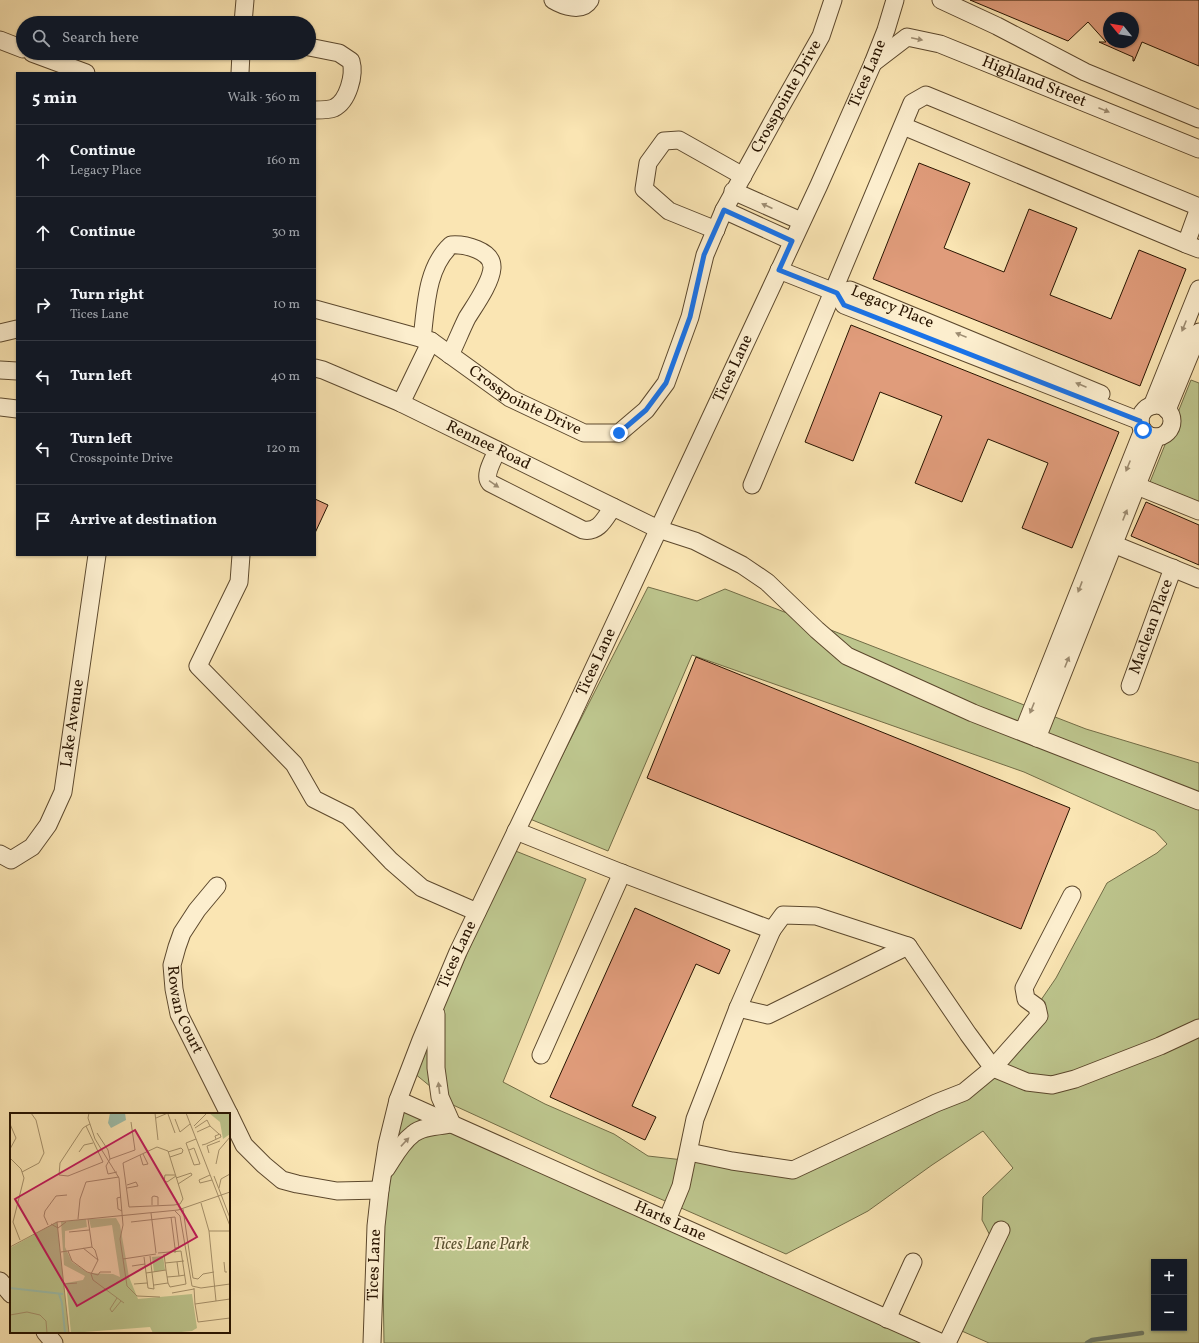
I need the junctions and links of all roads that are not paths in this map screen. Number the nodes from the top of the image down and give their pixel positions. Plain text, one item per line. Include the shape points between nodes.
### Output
1 (245, 0) edge
2 (553, 0) edge
3 (590, 0) edge
4 (833, 0) edge
5 (895, 0) edge
6 (941, 0) edge
7 (244, 16) edge
8 (0, 40) edge
9 (16, 46) edge
10 (316, 49) edge
11 (49, 60) edge
12 (241, 60) edge
13 (873, 63) junction
14 (83, 72) edge
15 (240, 72) edge
16 (316, 110) edge
17 (1199, 119) edge
18 (903, 126) junction
19 (1199, 149) edge
20 (743, 176) junction
21 (733, 191) junction
22 (1199, 208) edge
23 (724, 210) junction
24 (801, 222) junction
25 (716, 230) junction
26 (792, 241) junction
27 (1193, 246) edge
28 (779, 270) junction
29 (1199, 290) edge
30 (835, 293) junction
31 (316, 309) edge
32 (16, 328) edge
33 (1199, 332) edge
34 (0, 333) edge
35 (426, 340) junction
36 (450, 355) junction
37 (1193, 366) edge
38 (316, 368) edge
39 (0, 370) edge
40 (16, 371) edge
41 (401, 403) junction
42 (0, 407) edge
43 (16, 409) edge
44 (1150, 419) junction
45 (498, 450) junction
46 (752, 485) dead end
47 (1137, 486) junction
48 (613, 507) junction
49 (1199, 511) edge
50 (658, 529) junction
51 (1114, 544) junction
52 (96, 556) edge
53 (241, 556) edge
54 (1099, 561) junction
55 (1174, 568) junction
56 (1199, 579) edge
57 (1130, 686) dead end
58 (1030, 735) junction
59 (1199, 801) edge
60 (516, 831) junction
61 (0, 854) edge
62 (622, 873) junction
63 (217, 886) dead end
64 (1072, 895) dead end
65 (477, 912) junction
66 (772, 930) junction
67 (908, 946) junction
68 (436, 1006) junction
69 (738, 1008) junction
70 (1199, 1028) edge
71 (541, 1055) dead end
72 (993, 1068) junction
73 (398, 1100) junction
74 (228, 1113) edge
75 (230, 1116) edge
76 (452, 1124) junction
77 (689, 1152) junction
78 (381, 1182) junction
79 (667, 1220) junction
80 (1001, 1230) dead end
81 (913, 1262) dead end
82 (0, 1281) edge
83 (10, 1293) edge
84 (887, 1319) junction
85 (46, 1333) edge
86 (54, 1343) edge
87 (372, 1343) edge
88 (942, 1343) edge
89 (947, 1343) edge

1 - 7 street
2 - 3 street via 568,7 586,5
4 - 20 street, Crosspointe Drive via 821,36
5 - 13 street, Tices Lane
6 - 17 street via 1085,72
8 - 9 street
10 - 16 street via 339,54 351,61 352,66 349,87 339,105 332,109
11 - 14 street
12 - 15 street
13 -> 19 street, Highland Street via 907,37 940,44
13 - 24 street, Tices Lane
18 - 22 street via 912,103 926,95
18 - 27 street
18 - 30 street
20 - 21 street, Crosspointe Drive
20 - 25 street via 679,140 664,141 648,163 644,189 670,211
21 - 23 street, Crosspointe Drive
24 -> 21 street
22 - 27 street
23 - 25 street, Crosspointe Drive
23 - 26 street
24 - 26 street, Tices Lane
25 - 36 street, Crosspointe Drive via 704,255 690,317 666,383 646,410 619,433 584,433 510,398
26 - 28 street, Tices Lane
28 - 30 street
28 - 50 street, Tices Lane
29 -> 44 street
30 - 44 street, Legacy Place via 850,290
30 - 46 street
31 - 35 street, Crosspointe Drive
32 - 34 street
33 - 37 street
35 - 36 street, Crosspointe Drive
35 - 36 street via 429,288 436,264 445,250 451,244 460,244 483,253 492,265 492,270
35 - 41 street
37 - 44 street
38 - 41 street, Rennee Road
39 - 40 street
41 - 45 street, Rennee Road
42 - 43 street
44 - 47 street
44 -> 54 street
45 - 48 street, Rennee Road
45 -> 48 street via 488,475 489,482 583,530 595,529
47 - 49 street
51 -> 47 street
48 - 50 street, Rennee Road
50 - 58 street, Rennee Road via 695,541 742,565 767,582 847,656 973,713
50 - 60 street, Tices Lane
51 - 54 street
51 - 55 street
52 - 61 street, Lake Avenue via 63,792 48,825 32,847 11,860
53 - 65 street via 239,582 198,666 294,764 314,799 348,816 391,861 422,888
54 - 58 street
55 - 56 street
55 - 57 street, Maclean Place
58 - 59 street, Rennee Road
60 - 62 street
60 - 65 street, Tices Lane
62 - 66 street
62 - 71 street
63 - 74 street, Rowan Court via 182,933 172,965 179,1014
64 - 72 street via 1024,988 1026,999 1037,1007 1039,1016
65 - 68 street, Tices Lane
66 - 67 street via 783,914 816,916
66 - 69 street
67 - 69 street via 768,1015
67 - 72 street
68 - 73 street, Tices Lane
76 -> 68 street via 440,1097 436,1068
69 - 77 street via 695,1119
70 - 72 street via 1075,1079 1052,1085 1027,1082
72 - 77 street via 964,1092 793,1170
73 - 76 street, Harts Lane
73 - 78 street, Tices Lane
75 - 78 street, Rowan Court via 244,1145 282,1180 337,1191
78 -> 76 street via 401,1147 413,1133
76 - 79 street, Harts Lane
77 - 79 street via 681,1186
78 - 87 street, Tices Lane via 376,1226
79 - 84 street, Harts Lane
80 - 89 street
81 - 84 street
82 - 83 street
84 - 88 street, Harts Lane
85 - 86 street

